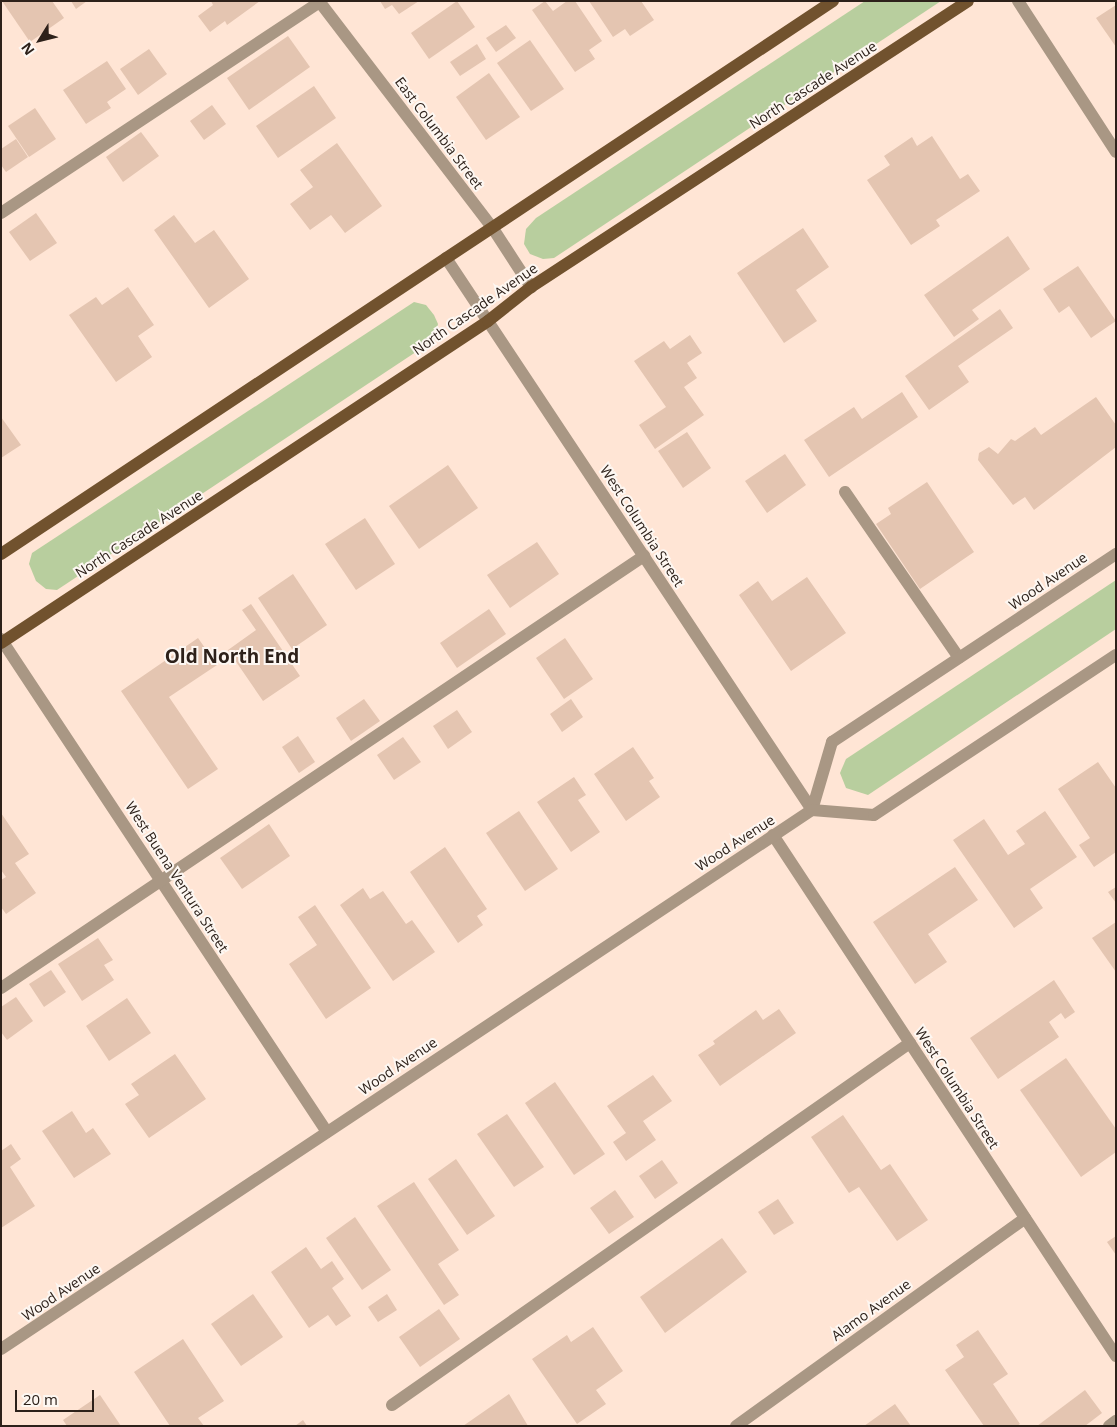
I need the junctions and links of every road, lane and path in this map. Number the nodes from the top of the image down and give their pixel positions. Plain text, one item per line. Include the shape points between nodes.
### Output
1 (833, 1) edge
2 (968, 1) edge
3 (1018, 1) edge
4 (320, 2) edge
5 (1116, 152) edge
6 (1, 213) edge
7 (492, 228) junction
8 (446, 258) junction
9 (530, 288) junction
10 (488, 320) junction
11 (845, 492) dead end
12 (1, 554) edge
13 (1116, 554) edge
14 (644, 556) junction
15 (2, 641) edge
16 (1116, 654) edge
17 (959, 658) junction
18 (812, 810) junction
19 (773, 835) junction
20 (162, 882) junction
21 (1, 988) edge
22 (910, 1043) junction
23 (327, 1132) junction
24 (1025, 1218) junction
25 (1, 1349) edge
26 (1116, 1356) edge
27 (392, 1405) dead end
28 (1116, 1421) edge
29 (736, 1426) edge
30 (1109, 1426) edge

1 - 7 main road
2 - 9 main road, North Cascade Avenue
3 - 5 street
4 - 6 street
4 - 7 street, East Columbia Street
7 - 8 main road
7 - 9 street, East Columbia Street
8 - 10 street, West Columbia Street
8 - 12 main road
9 - 10 main road, North Cascade Avenue
10 - 14 street, West Columbia Street
10 - 15 main road, North Cascade Avenue
11 - 17 street
13 - 17 street, Wood Avenue
14 - 18 street, West Columbia Street
14 - 20 street
15 - 20 street, West Buena Ventura Street
16 - 18 street via 874,815
17 - 18 street, Wood Avenue via 832,742
18 - 19 street, Wood Avenue
19 - 22 street, West Columbia Street
19 - 23 street, Wood Avenue
20 - 21 street
20 - 23 street, West Buena Ventura Street
22 - 24 street, West Columbia Street
22 - 27 street
23 - 25 street, Wood Avenue
24 - 26 street, West Columbia Street
24 - 29 street, Alamo Avenue
28 - 30 street

